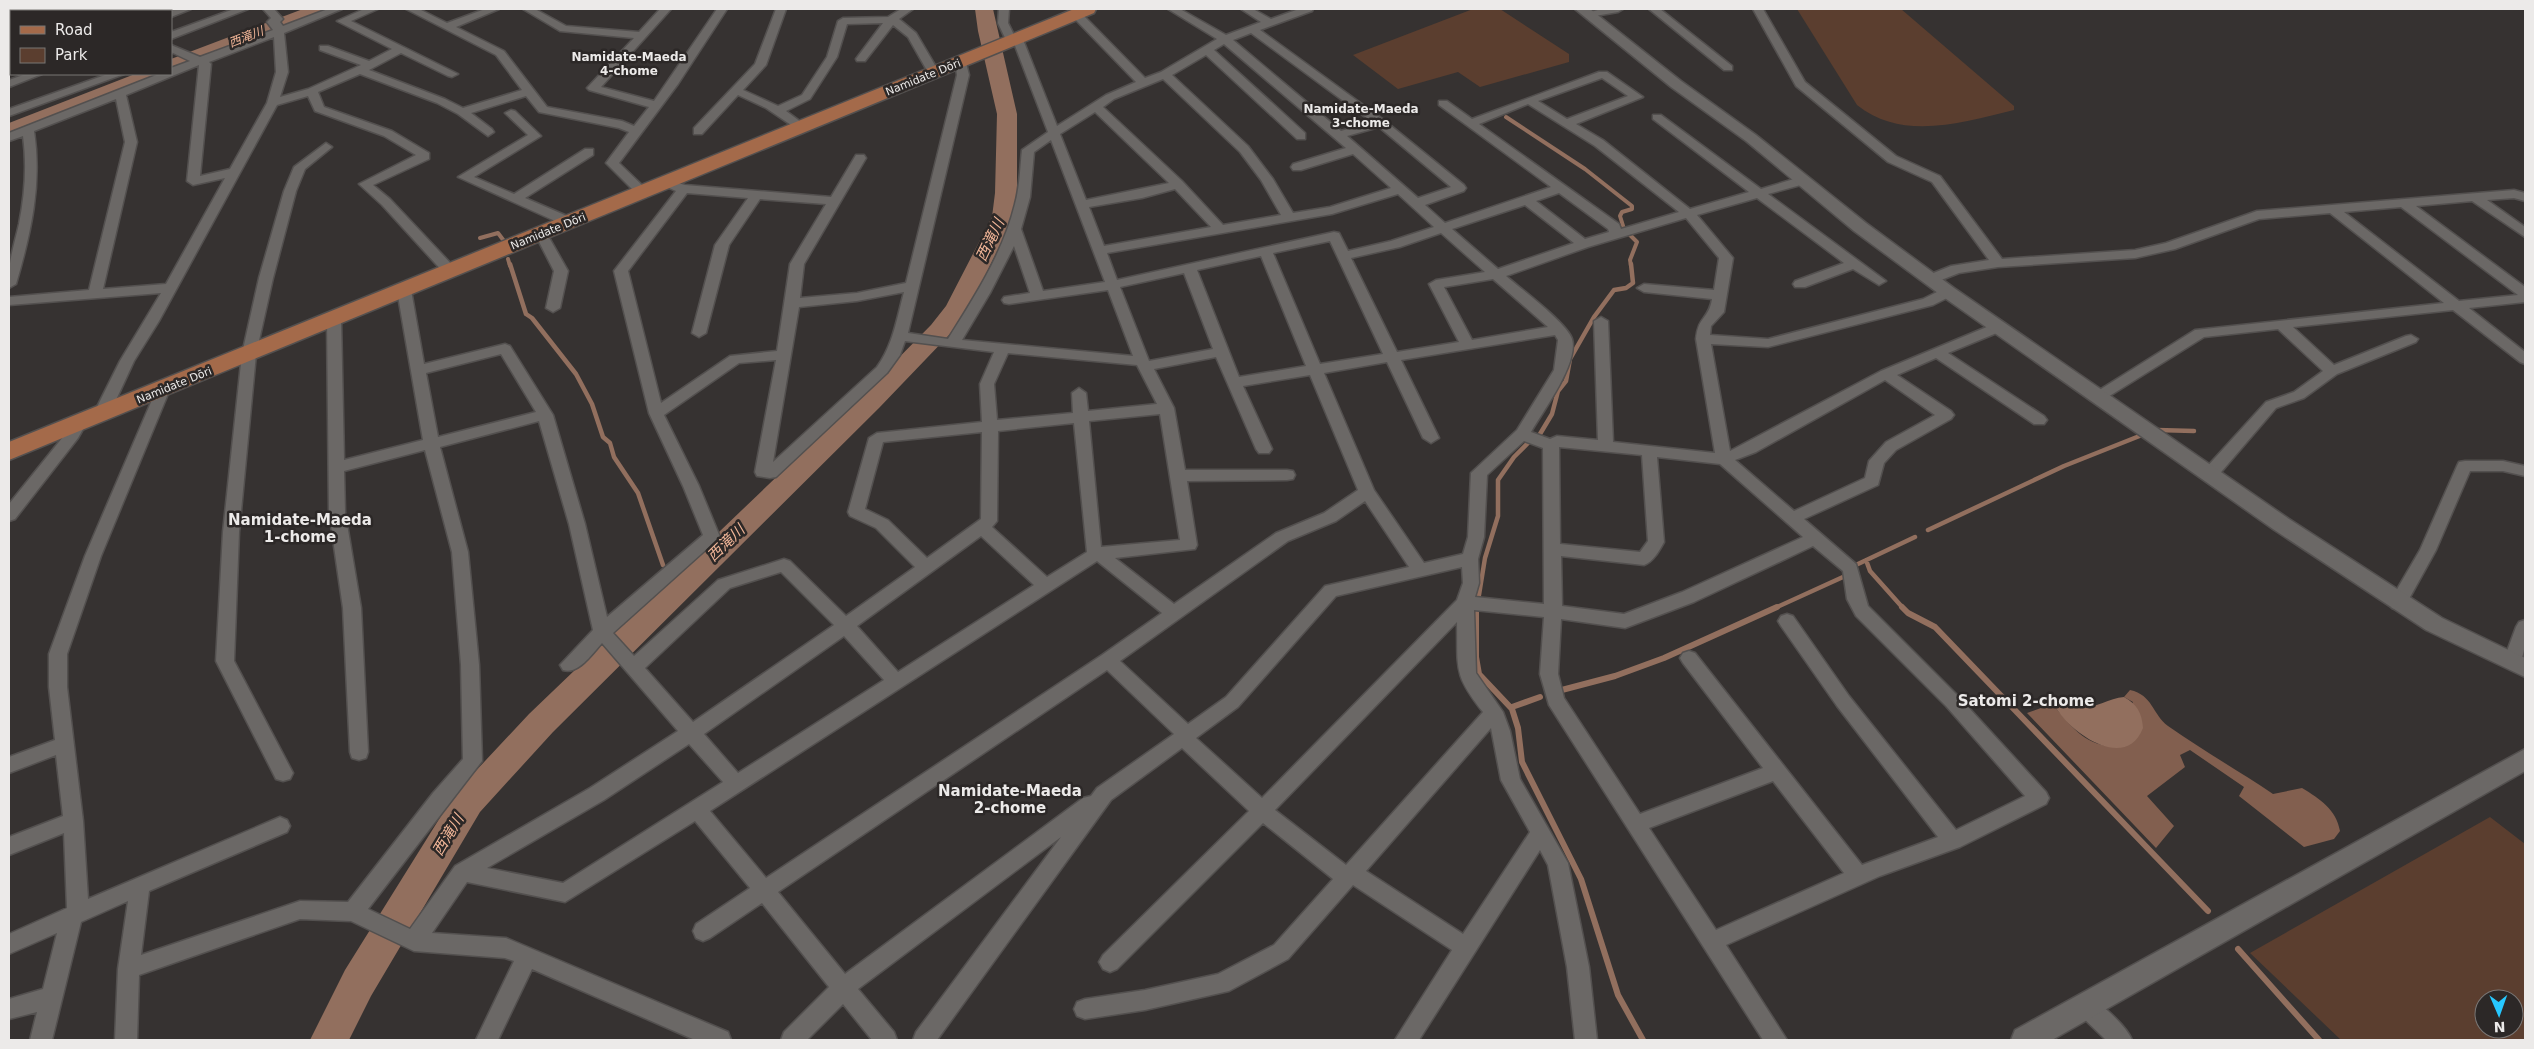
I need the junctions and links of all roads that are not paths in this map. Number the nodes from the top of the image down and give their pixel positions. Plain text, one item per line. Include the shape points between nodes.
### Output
1 (186, 9) edge
2 (243, 9) edge
3 (268, 9) edge
4 (337, 9) edge
5 (373, 9) edge
6 (411, 9) edge
7 (494, 9) edge
8 (528, 9) edge
9 (666, 9) edge
10 (722, 9) edge
11 (781, 9) edge
12 (908, 9) edge
13 (1004, 9) edge
14 (1174, 9) edge
15 (1246, 9) edge
16 (1308, 9) edge
17 (1618, 9) edge
18 (1654, 9) edge
19 (1758, 9) edge
20 (1082, 12) edge
21 (1585, 12) edge
22 (172, 14) edge
23 (891, 19) junction
24 (1270, 23) junction
25 (276, 25) junction
26 (449, 26) junction
27 (1252, 29) junction
28 (643, 35) junction
29 (172, 36) edge
30 (1225, 39) junction
31 (1010, 40) junction
32 (324, 48) dead end
33 (401, 49) junction
34 (1207, 50) junction
35 (184, 55) edge
36 (970, 57) junction
37 (861, 59) dead end
38 (365, 67) junction
39 (1728, 68) dead end
40 (172, 71) edge
41 (933, 72) junction
42 (452, 74) dead end
43 (1165, 74) junction
44 (33, 75) edge
45 (115, 75) edge
46 (165, 75) edge
47 (1142, 82) junction
48 (9, 84) edge
49 (312, 91) junction
50 (530, 91) junction
51 (736, 91) junction
52 (120, 92) junction
53 (1529, 100) junction
54 (273, 102) junction
55 (1444, 103) dead end
56 (656, 105) junction
57 (1096, 108) junction
58 (14, 110) edge
59 (778, 110) junction
60 (462, 112) junction
61 (511, 113) dead end
62 (1657, 117) dead end
63 (40, 120) junction
64 (1569, 122) junction
65 (1382, 123) junction
66 (1471, 123) junction
67 (801, 127) junction
68 (28, 129) junction
69 (636, 131) junction
70 (698, 131) dead end
71 (488, 132) dead end
72 (1053, 133) junction
73 (1339, 135) junction
74 (1301, 136) dead end
75 (9, 137) edge
76 (326, 147) dead end
77 (1356, 149) junction
78 (588, 152) dead end
79 (860, 158) dead end
80 (1297, 167) dead end
81 (234, 172) junction
82 (1804, 180) junction
83 (1178, 184) junction
84 (674, 186) junction
85 (1562, 188) junction
86 (1401, 189) junction
87 (642, 192) junction
88 (1759, 193) junction
89 (757, 194) junction
90 (2474, 197) junction
91 (2525, 197) edge
92 (515, 199) junction
93 (1527, 200) junction
94 (832, 201) junction
95 (1417, 203) junction
96 (2404, 203) junction
97 (1082, 205) junction
98 (2334, 209) junction
99 (1689, 214) junction
100 (1289, 218) junction
101 (569, 222) junction
102 (1014, 228) junction
103 (1446, 228) junction
104 (1220, 230) junction
105 (1623, 233) junction
106 (2525, 233) edge
107 (541, 234) junction
108 (1583, 244) junction
109 (1098, 251) junction
110 (1266, 251) junction
111 (1344, 256) junction
112 (1998, 263) junction
113 (1854, 264) junction
114 (1189, 268) junction
115 (450, 271) junction
116 (1498, 274) junction
117 (1931, 279) junction
118 (1879, 281) dead end
119 (9, 284) edge
120 (1800, 284) dead end
121 (1111, 285) junction
122 (911, 286) junction
123 (170, 288) junction
124 (1644, 288) dead end
125 (404, 290) junction
126 (1948, 292) junction
127 (2525, 293) edge
128 (95, 294) junction
129 (1720, 295) junction
130 (1038, 296) junction
131 (2525, 298) edge
132 (1009, 300) dead end
133 (9, 301) edge
134 (793, 303) junction
135 (2458, 306) junction
136 (553, 308) dead end
137 (334, 319) junction
138 (1601, 321) dead end
139 (2282, 325) junction
140 (1999, 327) junction
141 (1559, 330) junction
142 (699, 333) dead end
143 (900, 336) junction
144 (1704, 339) junction
145 (2411, 339) dead end
146 (949, 344) junction
147 (1468, 344) junction
148 (1003, 349) junction
149 (1221, 352) junction
150 (1938, 353) junction
151 (249, 354) junction
152 (783, 355) junction
153 (1393, 356) junction
154 (2525, 359) edge
155 (1144, 364) junction
156 (1315, 369) junction
157 (416, 370) junction
158 (2332, 371) junction
159 (1886, 374) junction
160 (1236, 382) junction
161 (163, 389) junction
162 (1078, 393) dead end
163 (2098, 397) junction
164 (1167, 408) junction
165 (656, 413) junction
166 (101, 415) junction
167 (545, 415) junction
168 (1080, 417) junction
169 (2039, 420) dead end
170 (78, 424) junction
171 (990, 425) junction
172 (1522, 434) junction
173 (1431, 438) dead end
174 (431, 443) junction
175 (1551, 445) junction
176 (1606, 446) junction
177 (1264, 449) dead end
178 (1649, 451) junction
179 (9, 452) edge
180 (1724, 459) junction
181 (337, 467) junction
182 (2525, 471) edge
183 (2210, 474) junction
184 (1287, 475) dead end
185 (1178, 476) junction
186 (1367, 492) junction
187 (9, 515) edge
188 (1793, 518) junction
189 (982, 527) junction
190 (1815, 538) junction
191 (1552, 549) junction
192 (1098, 553) junction
193 (1470, 559) junction
194 (926, 568) junction
195 (1420, 570) junction
196 (1046, 586) junction
197 (2398, 602) junction
198 (1465, 603) junction
199 (1553, 611) junction
200 (1174, 613) junction
201 (1787, 621) dead end
202 (846, 626) junction
203 (2525, 627) edge
204 (606, 636) junction
205 (1689, 658) dead end
206 (1108, 660) junction
207 (630, 663) junction
208 (569, 665) dead end
209 (2519, 665) edge
210 (897, 684) junction
211 (1494, 712) junction
212 (691, 734) junction
213 (1185, 736) junction
214 (64, 744) junction
215 (359, 752) dead end
216 (2525, 759) edge
217 (9, 765) edge
218 (1777, 771) junction
219 (283, 773) dead end
220 (737, 785) junction
221 (1104, 794) junction
222 (697, 809) junction
223 (1262, 811) junction
224 (73, 821) junction
225 (1636, 824) junction
226 (280, 826) dead end
227 (1541, 832) junction
228 (1953, 841) junction
229 (9, 846) edge
230 (462, 872) junction
231 (1350, 875) junction
232 (1858, 877) junction
233 (140, 886) junction
234 (763, 892) junction
235 (75, 915) junction
236 (362, 916) junction
237 (703, 932) dead end
238 (410, 939) junction
239 (1711, 942) junction
240 (9, 944) edge
241 (1466, 947) junction
242 (527, 956) junction
243 (1110, 962) dead end
244 (129, 970) junction
245 (843, 988) junction
246 (53, 997) junction
247 (2086, 1006) junction
248 (9, 1009) edge
249 (1085, 1009) dead end
250 (41, 1040) edge
251 (126, 1040) edge
252 (487, 1040) edge
253 (720, 1040) edge
254 (792, 1040) edge
255 (886, 1040) edge
256 (924, 1040) edge
257 (1406, 1040) edge
258 (1586, 1040) edge
259 (1776, 1040) edge
260 (2025, 1040) edge
261 (2121, 1040) edge

1 - 22 street
2 - 29 street
3 - 25 street via 278,20
4 - 25 street
5 - 33 street via 342,21
6 - 26 street
7 - 26 street
8 - 28 street via 564,29
9 - 28 street
10 - 56 street
11 - 51 street via 760,64
12 - 23 street
13 - 31 street via 1003,23
14 - 30 street
15 - 24 street
16 - 24 street
17 - 21 street
18 - 39 street
19 - 112 street via 1800,84 1892,159 1936,179
20 - 31 main road, Namidate Dōri
20 - 47 street
21 - 82 street
23 - 37 street
23 - 41 street via 912,35
23 - 59 street via 843,21 832,58 806,98
24 - 27 street
25 - 35 street
25 - 54 street via 282,72
26 - 50 street via 500,53
27 - 30 street
27 - 65 street
28 - 56 street via 593,88
30 - 34 street
30 - 73 street
31 - 36 main road, Namidate Dōri
31 - 72 street
32 - 38 street
33 - 38 street
33 - 42 street
34 - 43 street
34 - 74 street
35 - 40 street
35 - 81 street via 205,64 193,181
36 - 41 main road, Namidate Dōri
36 - 122 street
38 - 49 street
38 - 60 street
41 - 67 main road, Namidate Dōri
43 - 47 street
43 - 100 street via 1244,149 1267,179
44 - 48 street
45 - 58 street
46 - 52 street
47 - 57 street via 1110,97
49 - 54 street
49 - 115 street via 319,109 392,135 425,156 365,184
50 - 60 street
50 - 69 street via 543,110 622,125
51 - 59 street
51 - 70 street
52 - 63 street
52 - 128 street via 131,142
53 - 64 street
53 - 64 street via 1603,74 1637,97
53 - 66 street
54 - 81 street
55 - 66 street
56 - 69 street
57 - 72 street
57 - 83 street
58 - 63 street
59 - 67 street
60 - 71 street
61 - 92 street via 535,136 464,177
62 - 88 street
63 - 68 street
64 - 99 street
65 - 73 street
65 - 95 street via 1460,188
66 - 85 street
67 - 84 main road, Namidate Dōri
68 - 75 street
68 - 119 street via 34,181
69 - 87 street via 612,163
72 - 97 street
72 - 102 street via 1028,150 1025,192
73 - 77 street
76 - 151 street via 300,167 290,191
77 - 80 street
77 - 86 street
78 - 92 street
79 - 94 street
81 - 123 street
82 - 88 street
82 - 117 street via 1860,227
83 - 97 street
83 - 104 street
84 - 87 main road, Namidate Dōri
84 - 89 street
84 - 165 street via 621,271
85 - 93 street
85 - 105 street
86 - 95 street
86 - 100 street via 1332,210
87 - 101 main road, Namidate Dōri
88 - 99 street
88 - 113 street
89 - 94 street
89 - 142 street via 722,245
90 - 91 street via 2514,194
90 - 96 street
90 - 106 street
92 - 101 street
93 - 103 street
93 - 108 street
94 - 134 street via 796,264
95 - 103 street
96 - 98 street
96 - 127 street
97 - 109 street
98 - 112 street via 2257,215 2170,246 2135,254
98 - 135 street
99 - 105 street
99 - 129 street via 1726,258
100 - 104 street
101 - 107 main road, Namidate Dōri
102 - 130 street
102 - 146 street via 996,272
103 - 111 street
103 - 116 street
104 - 109 street
105 - 108 street
107 - 115 main road, Namidate Dōri
107 - 136 street via 561,272
108 - 116 street
109 - 121 street
110 - 111 street via 1334,236
110 - 114 street
110 - 156 street
111 - 153 street
112 - 117 street via 1956,269
113 - 118 street
113 - 120 street
114 - 121 street
114 - 149 street
115 - 125 main road, Namidate Dōri
116 - 141 street
116 - 147 street via 1436,284
117 - 126 street
121 - 130 street
121 - 155 street
122 - 134 street via 857,298
122 - 143 street
123 - 128 street
123 - 166 street via 127,361
124 - 129 street
125 - 137 main road, Namidate Dōri
125 - 157 street
126 - 140 street
126 - 144 street via 1928,302 1768,343
128 - 133 street
129 - 144 street via 1717,312 1704,325
130 - 132 street
131 - 135 street
134 - 152 street
135 - 139 street
135 - 154 street
137 - 151 main road, Namidate Dōri
137 - 181 street
138 - 176 street
139 - 158 street
139 - 163 street via 2200,334
140 - 150 street
140 - 163 street
141 - 147 street
141 - 172 street via 1565,340 1561,370
143 - 146 street
143 - 152 street via 893,355 882,370 770,473 763,472
144 - 180 street
145 - 158 street
146 - 148 street
147 - 153 street
148 - 155 street
148 - 171 street via 987,384
149 - 155 street
149 - 160 street
150 - 159 street
150 - 169 street
151 - 161 main road, Namidate Dōri
151 - 219 street via 231,532 225,662
152 - 165 street via 735,359
153 - 156 street
153 - 173 street
155 - 164 street
156 - 160 street
156 - 186 street
157 - 167 street via 505,349
157 - 174 street
158 - 183 street via 2299,395 2271,405
159 - 180 street via 1751,448
159 - 188 street via 1946,415 1891,446 1877,462 1872,481
160 - 177 street
161 - 166 main road, Namidate Dōri
161 - 214 street via 93,556 58,654
162 - 168 street
163 - 183 street
164 - 168 street
164 - 185 street
165 - 204 street via 712,537
166 - 170 main road, Namidate Dōri
167 - 174 street
167 - 204 street
168 - 171 street
168 - 192 street via 1093,549
170 - 179 main road, Namidate Dōri
170 - 187 street
171 - 189 street via 989,521
171 - 194 street via 876,438 856,512 882,524
172 - 175 street
172 - 193 street via 1479,473 1476,537
174 - 181 street
174 - 236 street via 460,552 470,666 473,761 440,799
175 - 176 street via 1557,441
175 - 191 street
176 - 178 street
178 - 180 street
178 - 191 street via 1656,542 1644,559
180 - 188 street
181 - 215 street via 337,512 352,608
182 - 197 street via 2503,466 2465,466 2428,550
183 - 197 street
184 - 185 street
185 - 192 street via 1189,545
186 - 195 street
186 - 200 street via 1330,517 1282,537
188 - 190 street
189 - 194 street
189 - 196 street
190 - 199 street via 1688,597 1625,621
190 - 228 street via 1850,568 1854,577 1853,599 1862,611 1952,701 2040,798
191 - 199 street
192 - 196 street
192 - 200 street
193 - 195 street
193 - 198 street via 1471,583
194 - 202 street
195 - 213 street via 1331,591 1232,702
196 - 210 street
197 - 209 street via 2434,624
198 - 199 street
198 - 211 street via 1467,673
198 - 223 street
199 - 225 street via 1549,674 1555,700
200 - 206 street
201 - 228 street via 1843,701
202 - 207 street via 784,565 724,584
202 - 210 street
202 - 212 street
203 - 209 street
204 - 207 street
204 - 208 street
205 - 218 street
206 - 213 street
206 - 234 street
207 - 212 street
210 - 220 street
211 - 227 street via 1511,780
211 - 231 street
212 - 220 street
212 - 230 street via 513,845
213 - 221 street
213 - 223 street
214 - 217 street
214 - 224 street
216 - 247 street
218 - 225 street
218 - 232 street
220 - 222 street
221 - 245 street
221 - 256 street
222 - 230 street via 565,893
222 - 234 street
223 - 231 street
223 - 243 street
224 - 229 street
224 - 235 street
225 - 239 street
226 - 233 street
227 - 241 street
227 - 258 street via 1558,863 1578,967
228 - 232 street
230 - 238 street
231 - 241 street
231 - 249 street via 1281,952 1221,984
232 - 239 street
233 - 235 street
233 - 244 street
234 - 237 street
234 - 245 street
235 - 240 street
235 - 246 street
236 - 238 street
236 - 244 street via 300,910
238 - 242 street via 506,948
239 - 259 street
241 - 257 street
242 - 252 street
242 - 253 street
244 - 251 street
245 - 254 street
245 - 255 street
246 - 248 street
246 - 250 street
247 - 260 street
247 - 261 street

